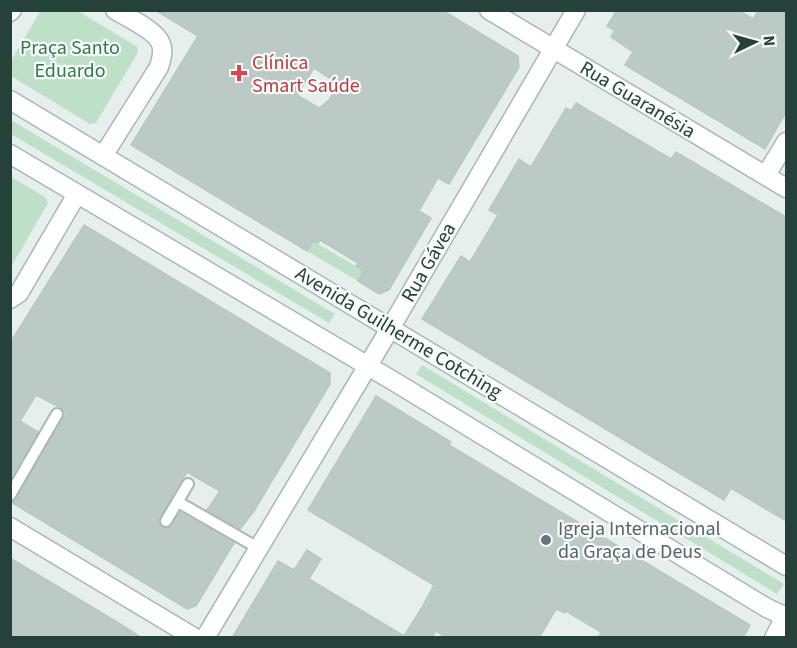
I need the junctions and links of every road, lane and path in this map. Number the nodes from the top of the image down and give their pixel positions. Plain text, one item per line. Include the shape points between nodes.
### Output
1 (115, 10) edge
2 (489, 10) edge
3 (576, 10) edge
4 (553, 49) junction
5 (10, 100) edge
6 (786, 142) edge
7 (10, 154) edge
8 (103, 156) junction
9 (766, 175) junction
10 (786, 188) edge
11 (77, 194) junction
12 (10, 299) edge
13 (391, 327) junction
14 (367, 365) junction
15 (57, 414) dead end
16 (188, 484) dead end
17 (10, 495) edge
18 (178, 502) junction
19 (166, 521) dead end
20 (10, 527) edge
21 (258, 548) junction
22 (786, 566) edge
23 (786, 616) edge
24 (195, 638) edge
25 (205, 638) edge
26 (774, 638) edge

1 - 8 main road via 154,34 161,42 162,53 159,67
2 - 4 main road, Rua Guaranésia
3 - 4 main road, Rua Gávea
4 - 9 main road, Rua Guaranésia
4 - 13 main road, Rua Gávea
5 - 8 main road, Avenida Guilherme Cotching
6 - 9 main road
7 - 11 main road
8 - 13 main road, Avenida Guilherme Cotching
9 - 10 main road, Rua Guaranésia
11 - 12 main road via 19,293
11 - 14 main road
13 - 14 main road, Rua Gávea
13 - 22 main road, Avenida Guilherme Cotching
14 - 21 main road, Rua Gávea
14 - 23 main road via 755,601
15 - 17 lane
16 - 18 lane
18 - 19 lane
18 - 21 lane
20 - 24 main road
21 - 25 main road, Rua Gávea
23 - 26 main road

